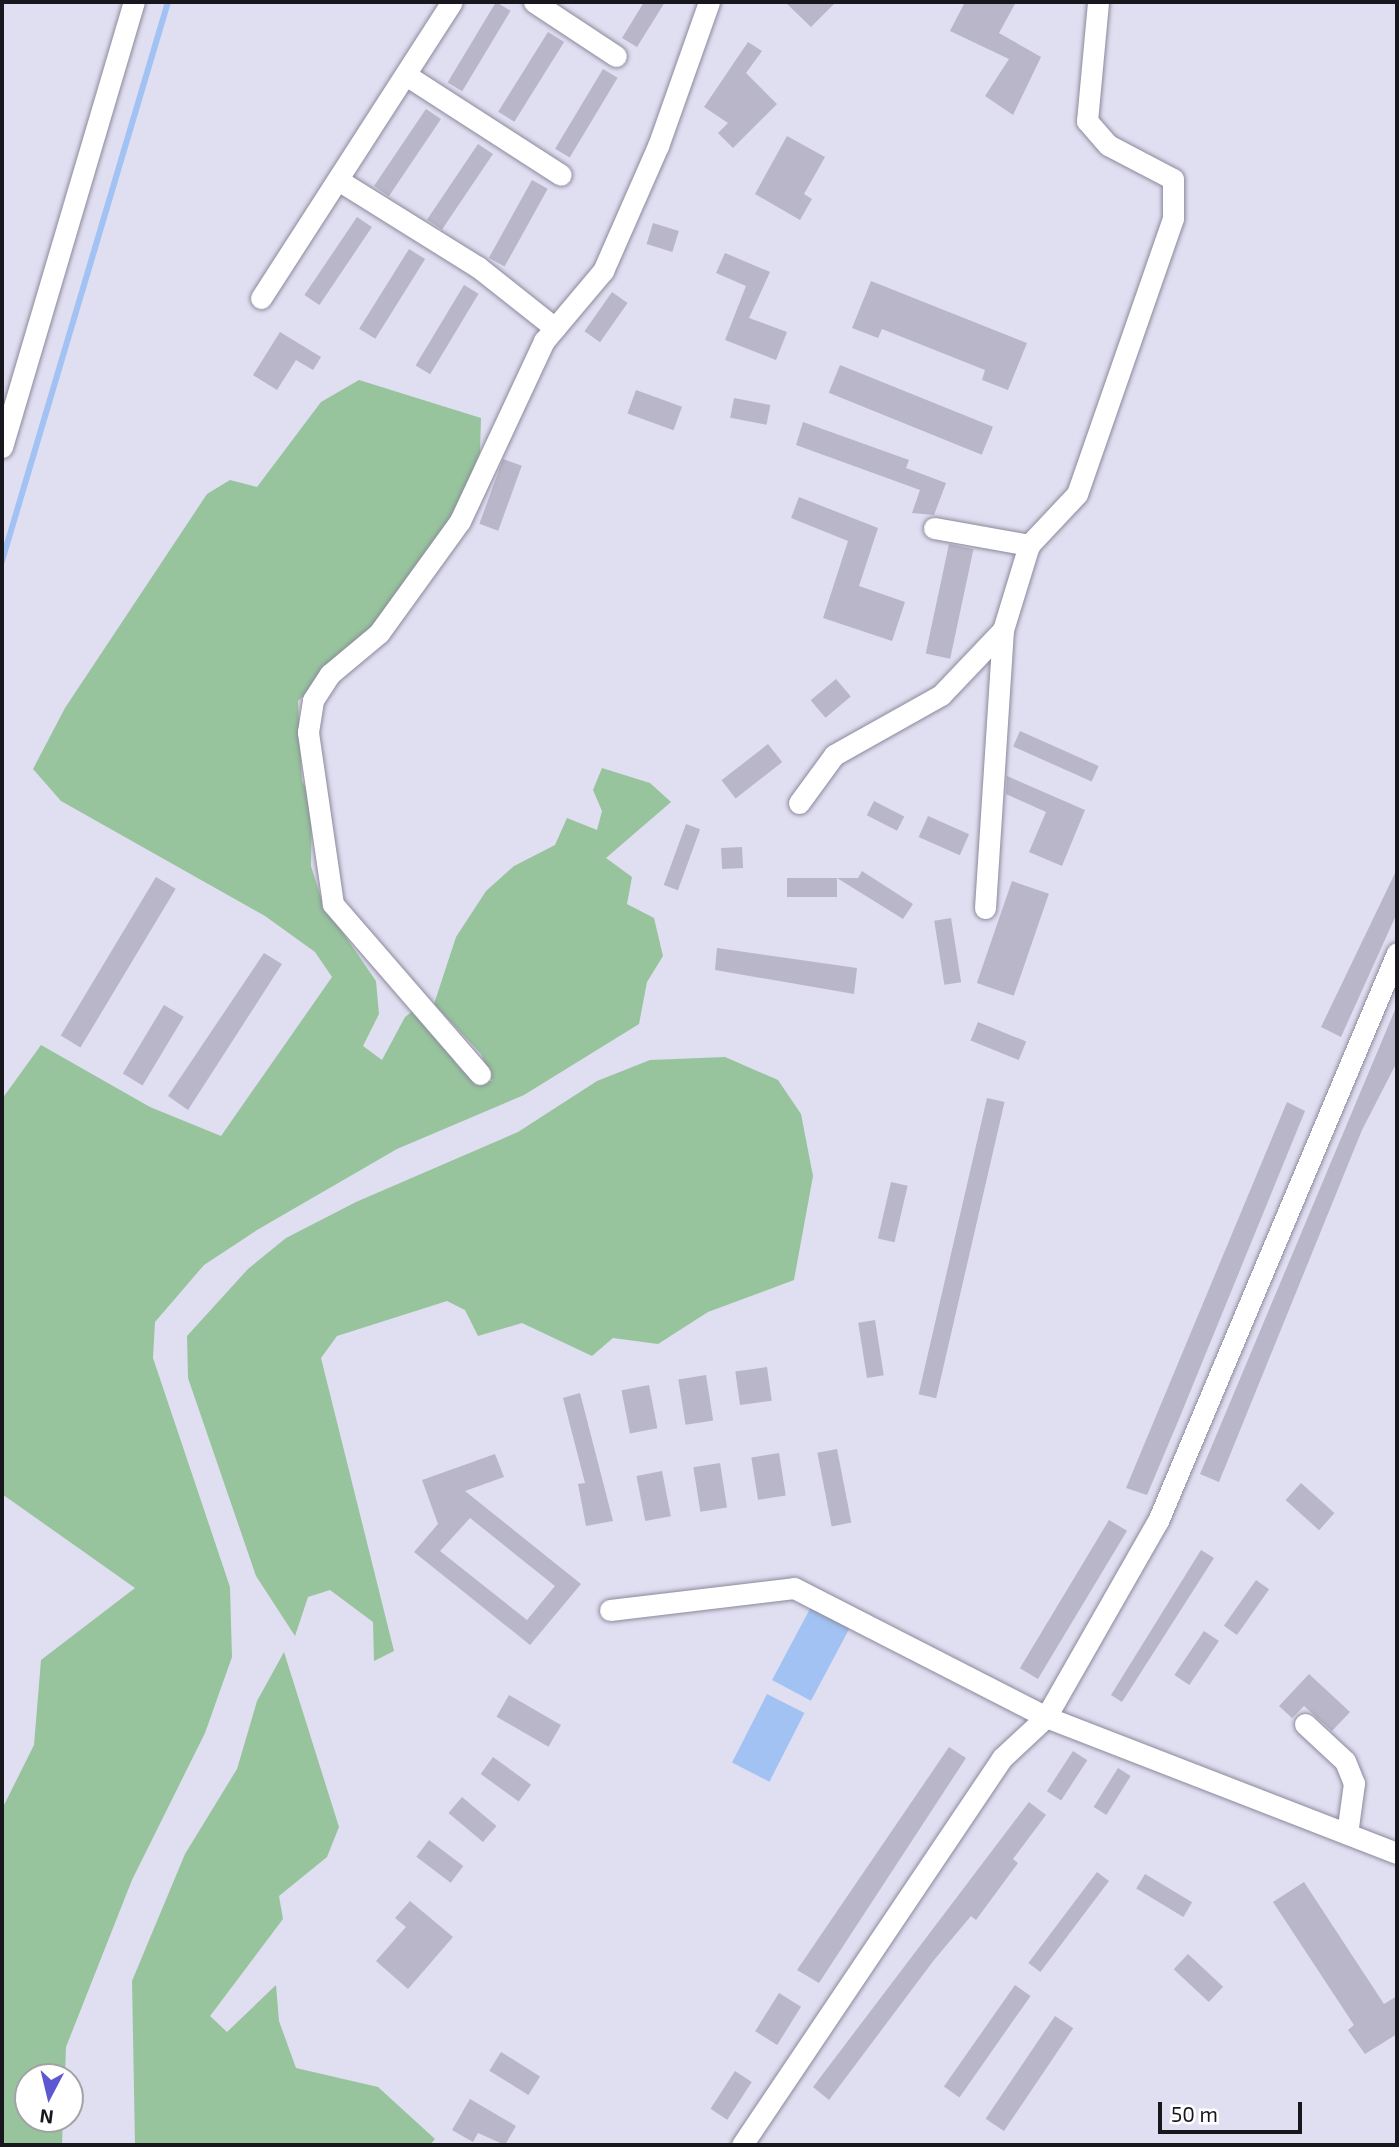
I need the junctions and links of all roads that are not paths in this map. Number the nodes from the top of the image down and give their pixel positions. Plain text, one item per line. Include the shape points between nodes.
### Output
1 (134, 2) edge
2 (452, 2) edge
3 (534, 2) edge
4 (709, 2) edge
5 (1098, 2) edge
6 (616, 56) dead end
7 (406, 75) junction
8 (562, 175) dead end
9 (338, 180) junction
10 (261, 298) dead end
11 (555, 328) junction
12 (2, 447) edge
13 (934, 528) dead end
14 (1029, 545) junction
15 (1003, 630) junction
16 (799, 803) dead end
17 (985, 908) dead end
18 (1397, 953) edge
19 (480, 1074) dead end
20 (610, 1610) dead end
21 (1045, 1717) junction
22 (1305, 1724) dead end
23 (1347, 1834) junction
24 (1397, 1853) edge
25 (742, 2145) edge

1 - 12 street
2 - 7 street
3 - 6 street
4 - 11 street via 659,146 603,271
5 - 14 street via 1087,121 1108,145 1173,179 1173,218 1077,494
7 - 8 street
7 - 9 street
9 - 10 street
9 - 11 street via 478,268
11 - 19 street via 496,435 460,521 379,633 330,674 313,700 308,732 322,808 324,876 333,904
13 - 14 street
14 - 15 street
15 - 16 street via 941,695 854,738 834,755
15 - 17 street
18 - 21 street via 1158,1521
20 - 21 street via 794,1588
21 - 23 street
21 - 25 street via 1002,1758
22 - 23 street via 1345,1760 1354,1783
23 - 24 street

